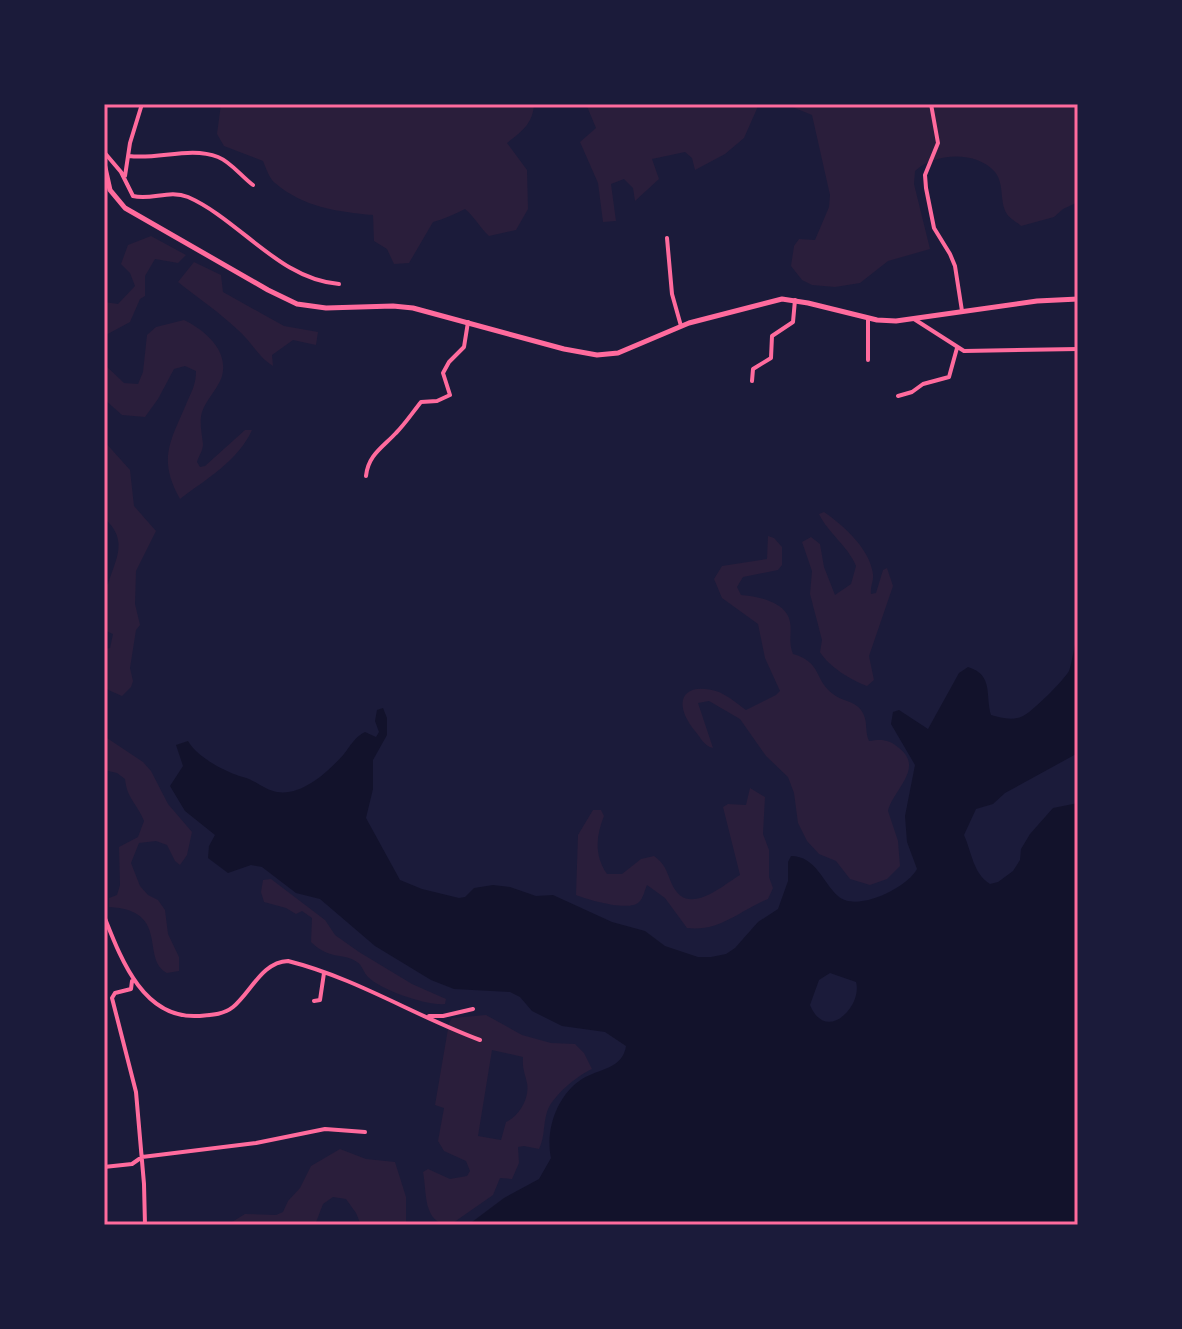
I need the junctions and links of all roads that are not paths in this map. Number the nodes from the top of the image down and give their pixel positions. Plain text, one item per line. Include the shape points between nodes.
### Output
1 (142, 104) edge
2 (931, 104) edge
3 (104, 152) edge
4 (129, 156) junction
5 (104, 163) edge
6 (124, 179) junction
7 (253, 185) dead end
8 (667, 238) dead end
9 (339, 284) dead end
10 (1078, 299) edge
11 (795, 300) junction
12 (962, 311) junction
13 (868, 319) junction
14 (914, 319) junction
15 (468, 322) junction
16 (681, 326) junction
17 (957, 348) junction
18 (1078, 349) edge
19 (868, 360) dead end
20 (752, 381) dead end
21 (898, 396) dead end
22 (366, 476) dead end
23 (104, 916) edge
24 (324, 973) junction
25 (131, 978) junction
26 (314, 1001) dead end
27 (473, 1009) dead end
28 (427, 1016) junction
29 (480, 1040) dead end
30 (365, 1132) dead end
31 (142, 1157) junction
32 (104, 1167) edge
33 (145, 1225) edge

1 - 4 street
2 - 12 street via 938,143 925,175 926,188 934,228 955,266
3 - 6 street
4 - 6 street
4 - 7 street via 215,156
5 - 15 main road via 110,190 125,208 283,298 326,308 413,308
6 - 9 street via 139,198 189,198 293,270
8 - 16 street
10 - 12 main road
11 - 13 main road
11 - 16 main road via 776,300
11 - 20 street via 793,322 772,336 771,358 753,369
12 - 14 main road
13 - 14 main road
13 - 19 street
14 - 17 street
15 - 16 main road via 597,355 628,350
15 - 22 street via 464,347 443,373 450,395 421,402 381,444
17 - 18 street
17 - 21 street via 949,377
23 - 25 street
24 - 25 street via 277,962 231,1009 191,1016 165,1010
24 - 26 street via 320,1000
24 - 28 street
25 - 31 street via 131,989 112,998 136,1092
27 - 28 street
28 - 29 street
30 - 31 street via 325,1129
31 - 32 street via 132,1164
31 - 33 street

